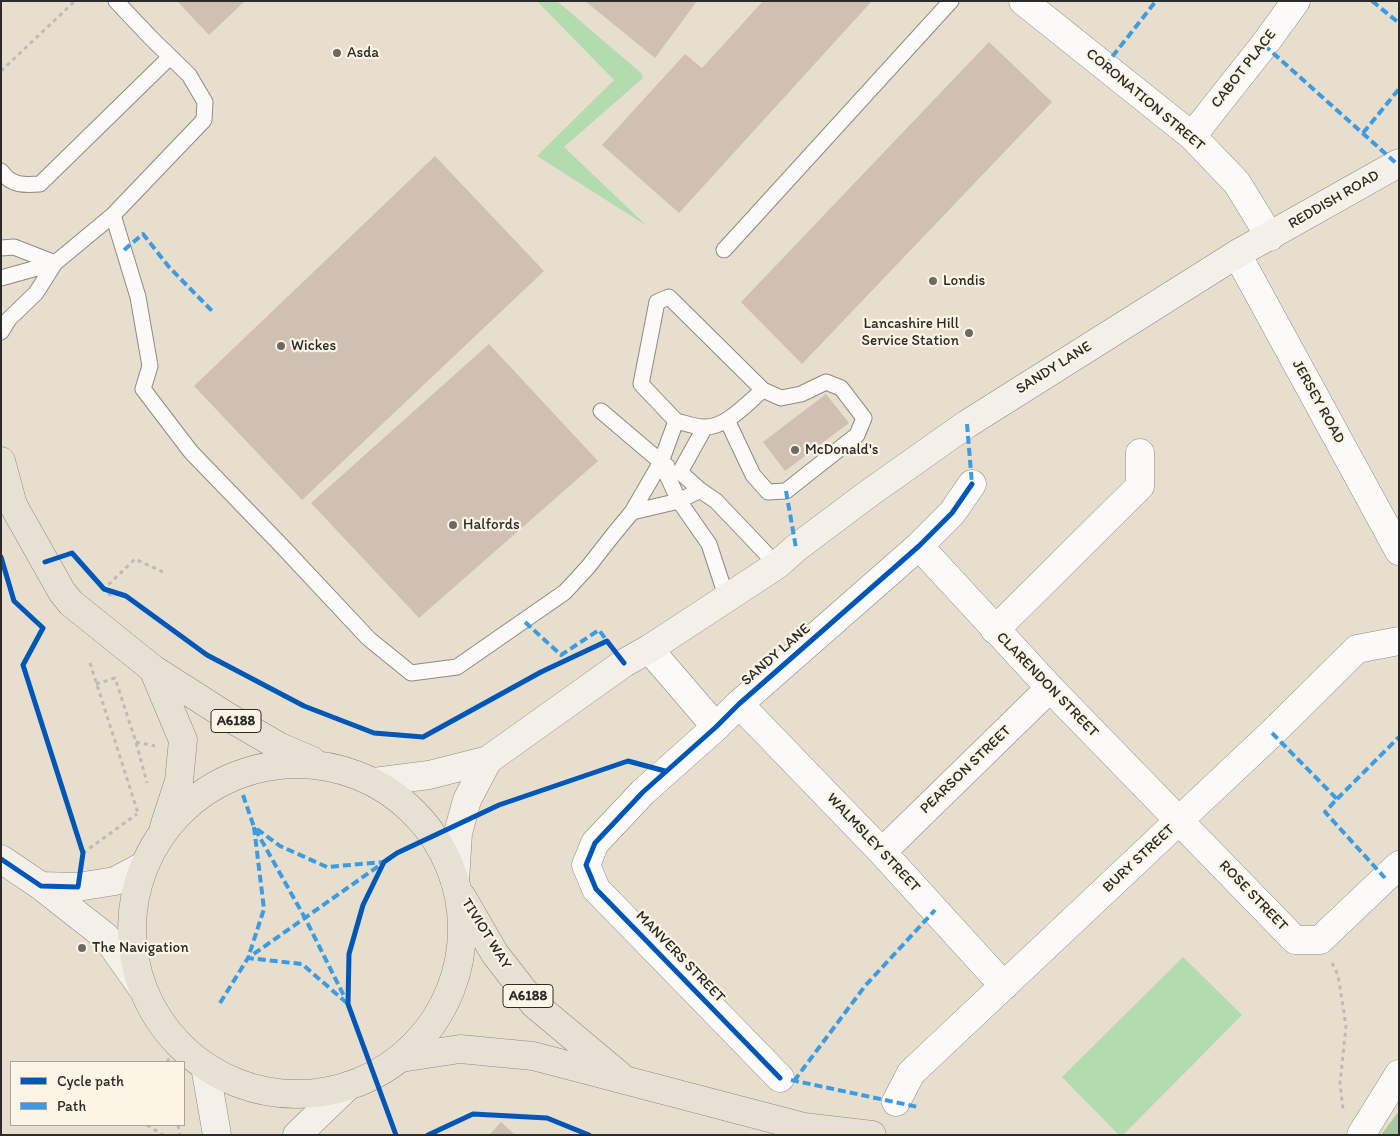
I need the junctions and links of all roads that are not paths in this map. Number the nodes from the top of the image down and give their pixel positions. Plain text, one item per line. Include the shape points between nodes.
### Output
1 (116, 1) edge
2 (951, 1) edge
3 (1023, 1) edge
4 (1296, 1) edge
5 (170, 56) junction
6 (1192, 136) junction
7 (1399, 163) edge
8 (1, 171) edge
9 (113, 215) junction
10 (1270, 236) junction
11 (1, 248) edge
12 (724, 250) dead end
13 (1238, 254) junction
14 (55, 263) junction
15 (1, 278) edge
16 (1, 332) edge
17 (763, 390) junction
18 (601, 411) dead end
19 (727, 420) junction
20 (676, 421) junction
21 (705, 427) junction
22 (1140, 453) dead end
23 (1, 461) edge
24 (661, 462) junction
25 (680, 472) junction
26 (972, 484) dead end
27 (700, 490) junction
28 (679, 502) junction
29 (632, 512) junction
30 (919, 546) junction
31 (1399, 550) edge
32 (777, 565) junction
33 (727, 599) junction
34 (995, 630) junction
35 (1399, 641) edge
36 (649, 649) junction
37 (153, 669) junction
38 (1050, 688) junction
39 (738, 704) junction
40 (716, 727) junction
41 (488, 760) junction
42 (324, 766) junction
43 (374, 782) junction
44 (1179, 820) junction
45 (162, 832) junction
46 (595, 843) joint
47 (882, 852) junction
48 (1, 859) edge
49 (1399, 865) edge
50 (143, 866) junction
51 (457, 885) junction
52 (41, 886) junction
53 (1004, 986) junction
54 (142, 988) junction
55 (172, 1053) edge
56 (402, 1058) junction
57 (205, 1066) junction
58 (1399, 1074) edge
59 (780, 1078) dead end
60 (625, 1079) junction
61 (348, 1086) junction
62 (896, 1102) dead end
63 (1352, 1126) edge
64 (217, 1135) edge
65 (297, 1135) edge
66 (872, 1135) edge

1 - 5 lane
2 - 12 lane
3 - 6 street, CORONATION STREET
4 - 6 street, CABOT PLACE
5 - 8 lane via 40,184 22,185 8,179
5 - 9 lane via 189,75 205,102 204,120
6 - 10 street, CORONATION STREET via 1238,182
7 - 10 main road, REDDISH ROAD
9 - 14 lane
9 - 29 lane via 138,297 150,366 143,389 197,458 369,639 411,673 457,667 565,592
10 - 13 main road, SANDY LANE
11 - 14 lane via 14,247
13 - 31 street, JERSEY ROAD
13 - 32 main road, SANDY LANE via 967,424 846,510
14 - 15 lane
14 - 16 lane via 36,292 9,319
17 - 19 lane
17 - 19 lane via 780,398 801,394 826,382 841,388 864,418 858,435 786,491 768,492 752,475
17 - 20 lane via 669,296 657,302 641,384
18 - 24 lane
19 - 21 lane
20 - 21 lane
20 - 24 lane
21 - 25 lane
22 - 34 street via 1140,486
23 - 37 main road, A6188 via 13,505 62,592 71,603
24 - 25 lane
24 - 28 lane
24 - 29 lane
25 - 27 lane
26 - 30 street, SANDY LANE via 952,513
27 - 28 lane
27 - 32 lane via 716,501
28 - 29 lane
28 - 33 lane via 709,544
30 - 34 street, CLARENDON STREET
30 - 39 street, SANDY LANE
32 - 33 main road, SANDY LANE
33 - 36 main road, SANDY LANE
34 - 38 street, CLARENDON STREET
35 - 44 street, BURY STREET via 1357,649
36 - 40 street
36 - 41 main road, SANDY LANE via 624,663
37 - 42 main road, A6188 via 225,715
37 - 45 main road, A6188 via 183,740 179,781
38 - 44 street, CLARENDON STREET
38 - 47 street, PEARSON STREET
39 - 40 street, SANDY LANE
39 - 47 street, WALMSLEY STREET
40 - 46 street, SANDY LANE via 643,792
41 - 43 main road, SANDY LANE via 429,775
41 - 51 main road, SANDY LANE via 467,800 458,833
42 - 43 main road
42 - 45 main road via 278,764 234,775 194,799
43 - 51 main road via 412,810 440,847
44 - 49 street, ROSE STREET via 1295,940 1320,940
44 - 53 street, BURY STREET
45 - 50 main road
46 - 59 street, MANVERS STREET via 586,865 596,889
47 - 53 street, WALMSLEY STREET
48 - 52 main road
50 - 52 main road via 116,882 78,887
50 - 54 main road via 133,902
51 - 56 main road via 462,936 454,982 433,1023
51 - 60 main road, TIVIOT WAY / A6188 via 496,954 534,1004
52 - 54 main road via 106,937
53 - 62 street, BURY STREET via 911,1073
54 - 55 main road via 163,1026
55 - 57 main road
56 - 60 main road, TIVIOT WAY / A6188 via 460,1049 533,1056
56 - 61 main road
57 - 61 main road via 250,1088 299,1094
57 - 64 main road
58 - 63 street
60 - 66 main road, TIVIOT WAY / A6188 via 804,1127
61 - 65 main road

